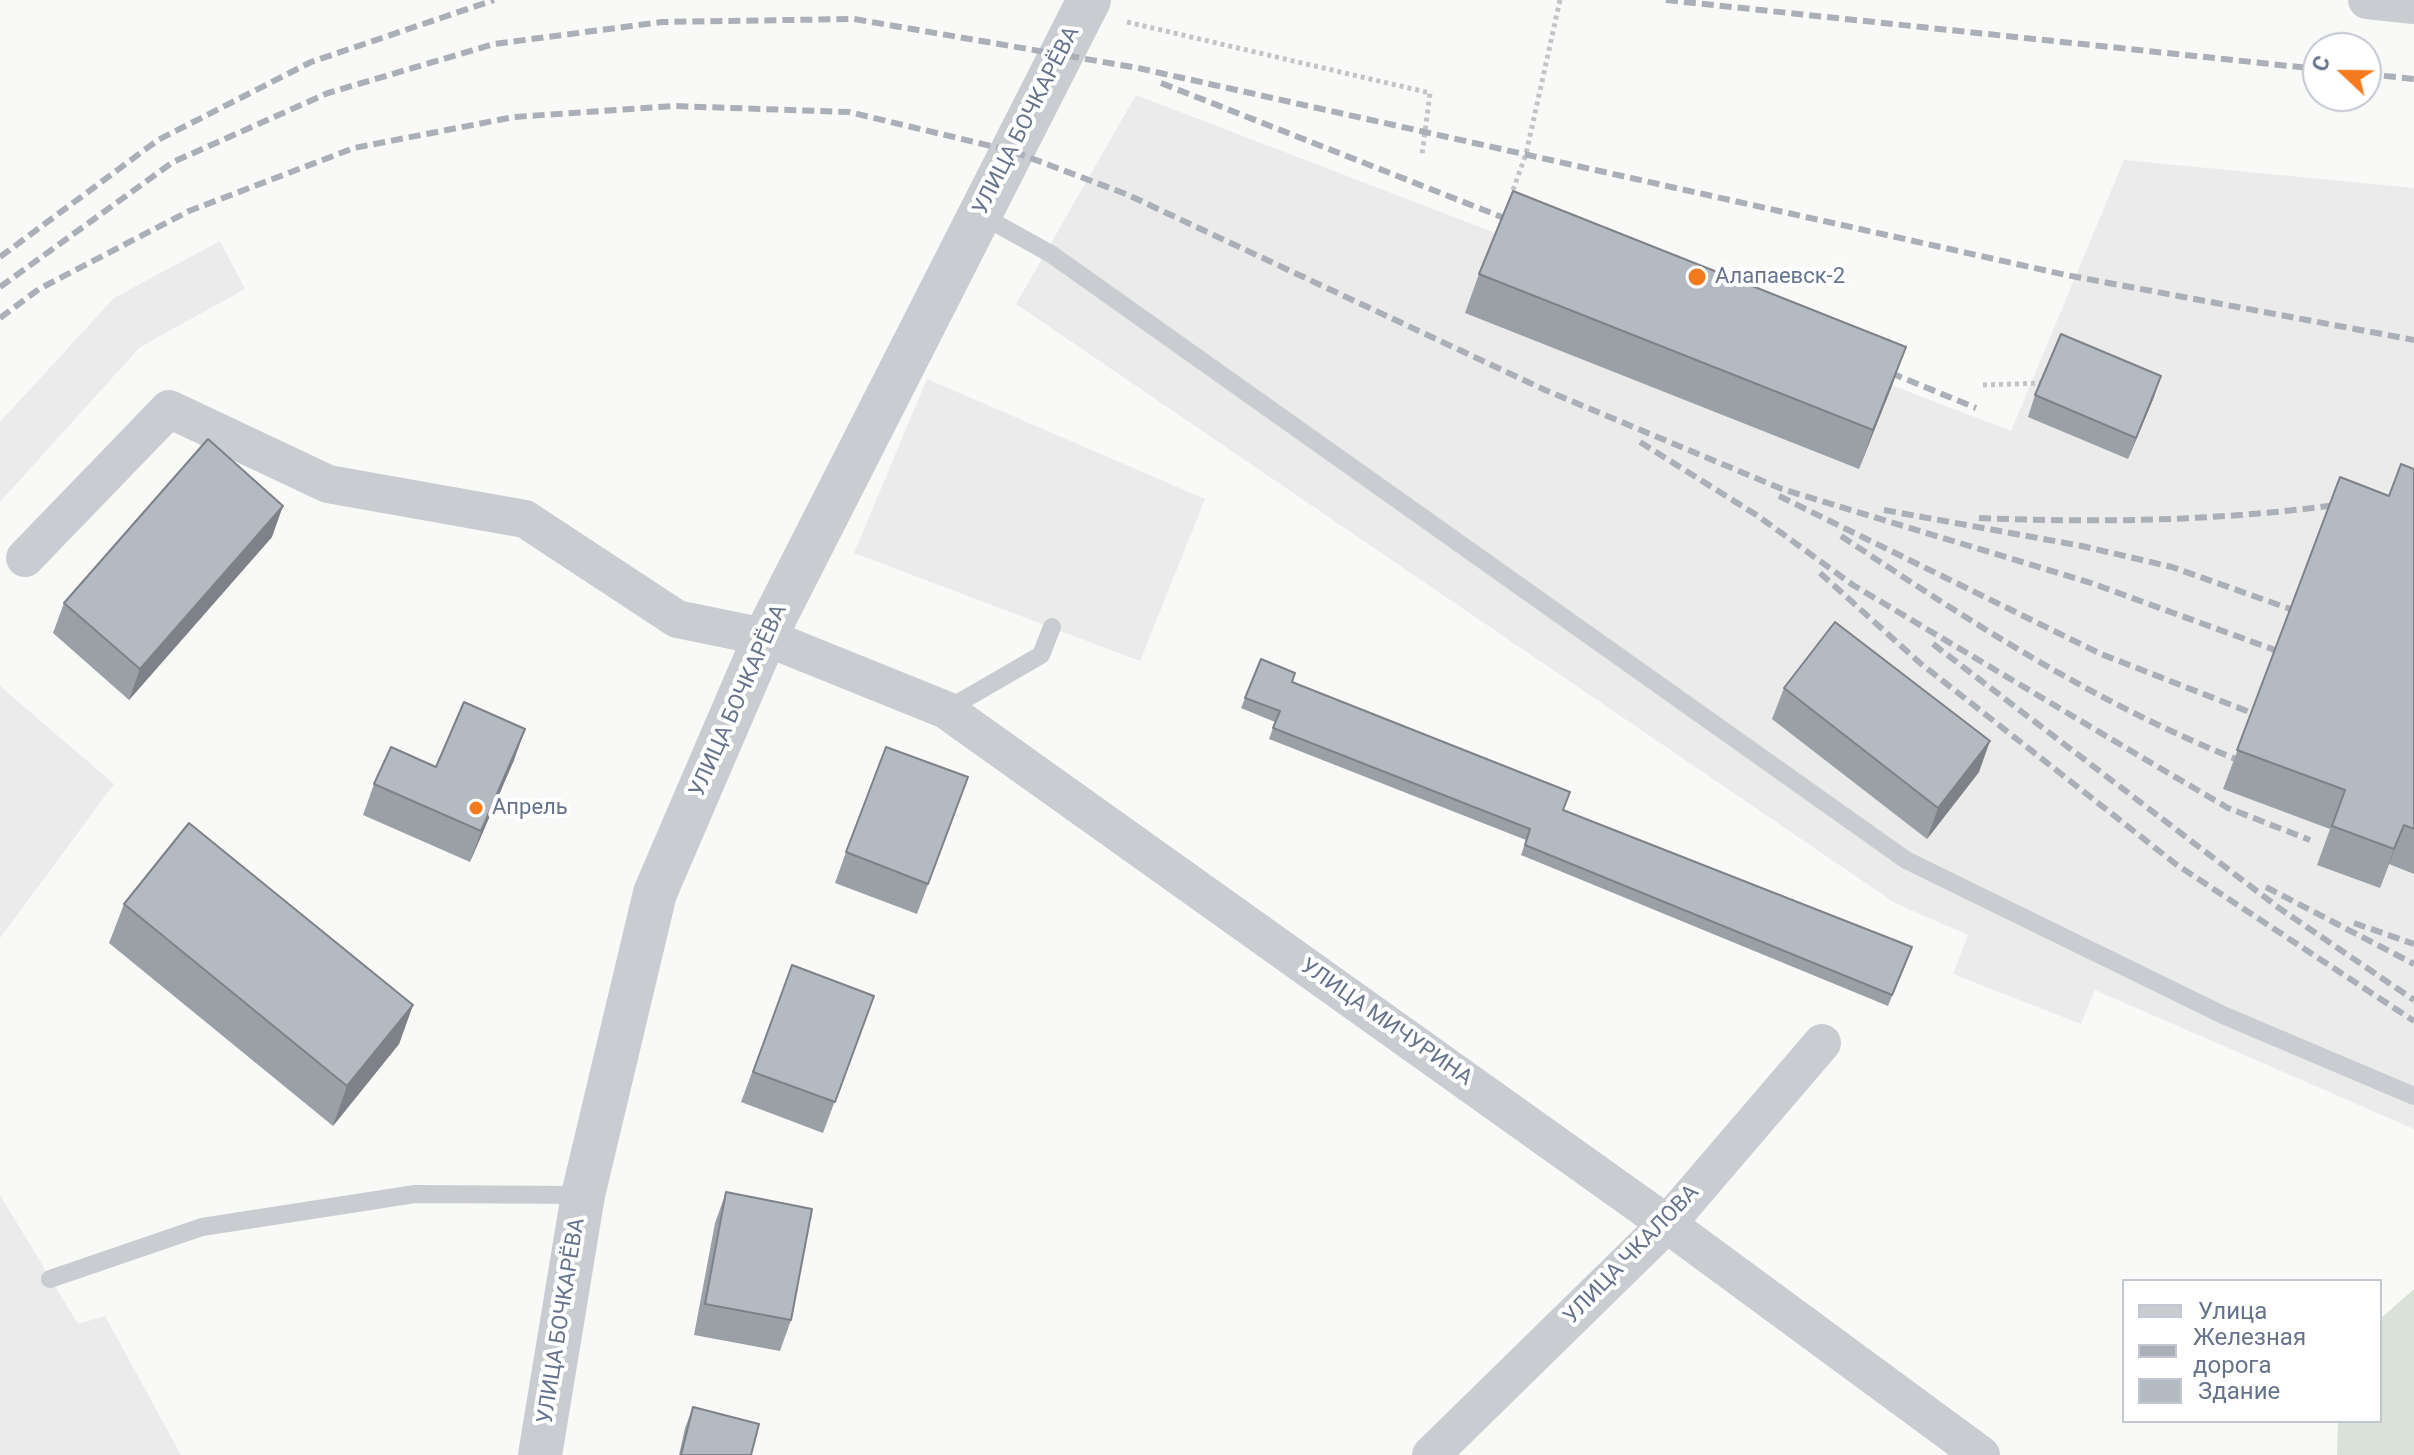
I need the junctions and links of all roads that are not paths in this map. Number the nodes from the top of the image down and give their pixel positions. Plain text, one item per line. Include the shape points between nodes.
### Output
1 (2367, 0) edge
2 (2414, 5) edge
3 (1086, 6) edge
4 (979, 214) junction
5 (25, 558) dead end
6 (1052, 627) dead end
7 (765, 637) junction
8 (946, 710) junction
9 (1822, 1043) dead end
10 (2414, 1096) edge
11 (583, 1195) junction
12 (1667, 1224) junction
13 (50, 1279) dead end
14 (540, 1455) edge
15 (1431, 1455) edge
16 (1981, 1455) edge

1 - 2 street
3 - 4 street, УЛИЦА БОЧКАРЁВА
4 - 7 street, УЛИЦА БОЧКАРЁВА
4 - 10 lane via 1051,254 1906,860 2223,1015
5 - 7 street, УЛИЦА МИЧУРИНА via 169,409 328,484 525,519 677,619
6 - 8 lane via 1041,655
7 - 8 street, УЛИЦА МИЧУРИНА
7 - 11 street, УЛИЦА БОЧКАРЁВА via 655,893
8 - 12 street, УЛИЦА МИЧУРИНА
9 - 12 street, УЛИЦА ЧКАЛОВА
11 - 13 lane via 415,1194 232,1222 202,1227
11 - 14 street, УЛИЦА БОЧКАРЁВА
12 - 15 street, УЛИЦА ЧКАЛОВА
12 - 16 street, УЛИЦА МИЧУРИНА

